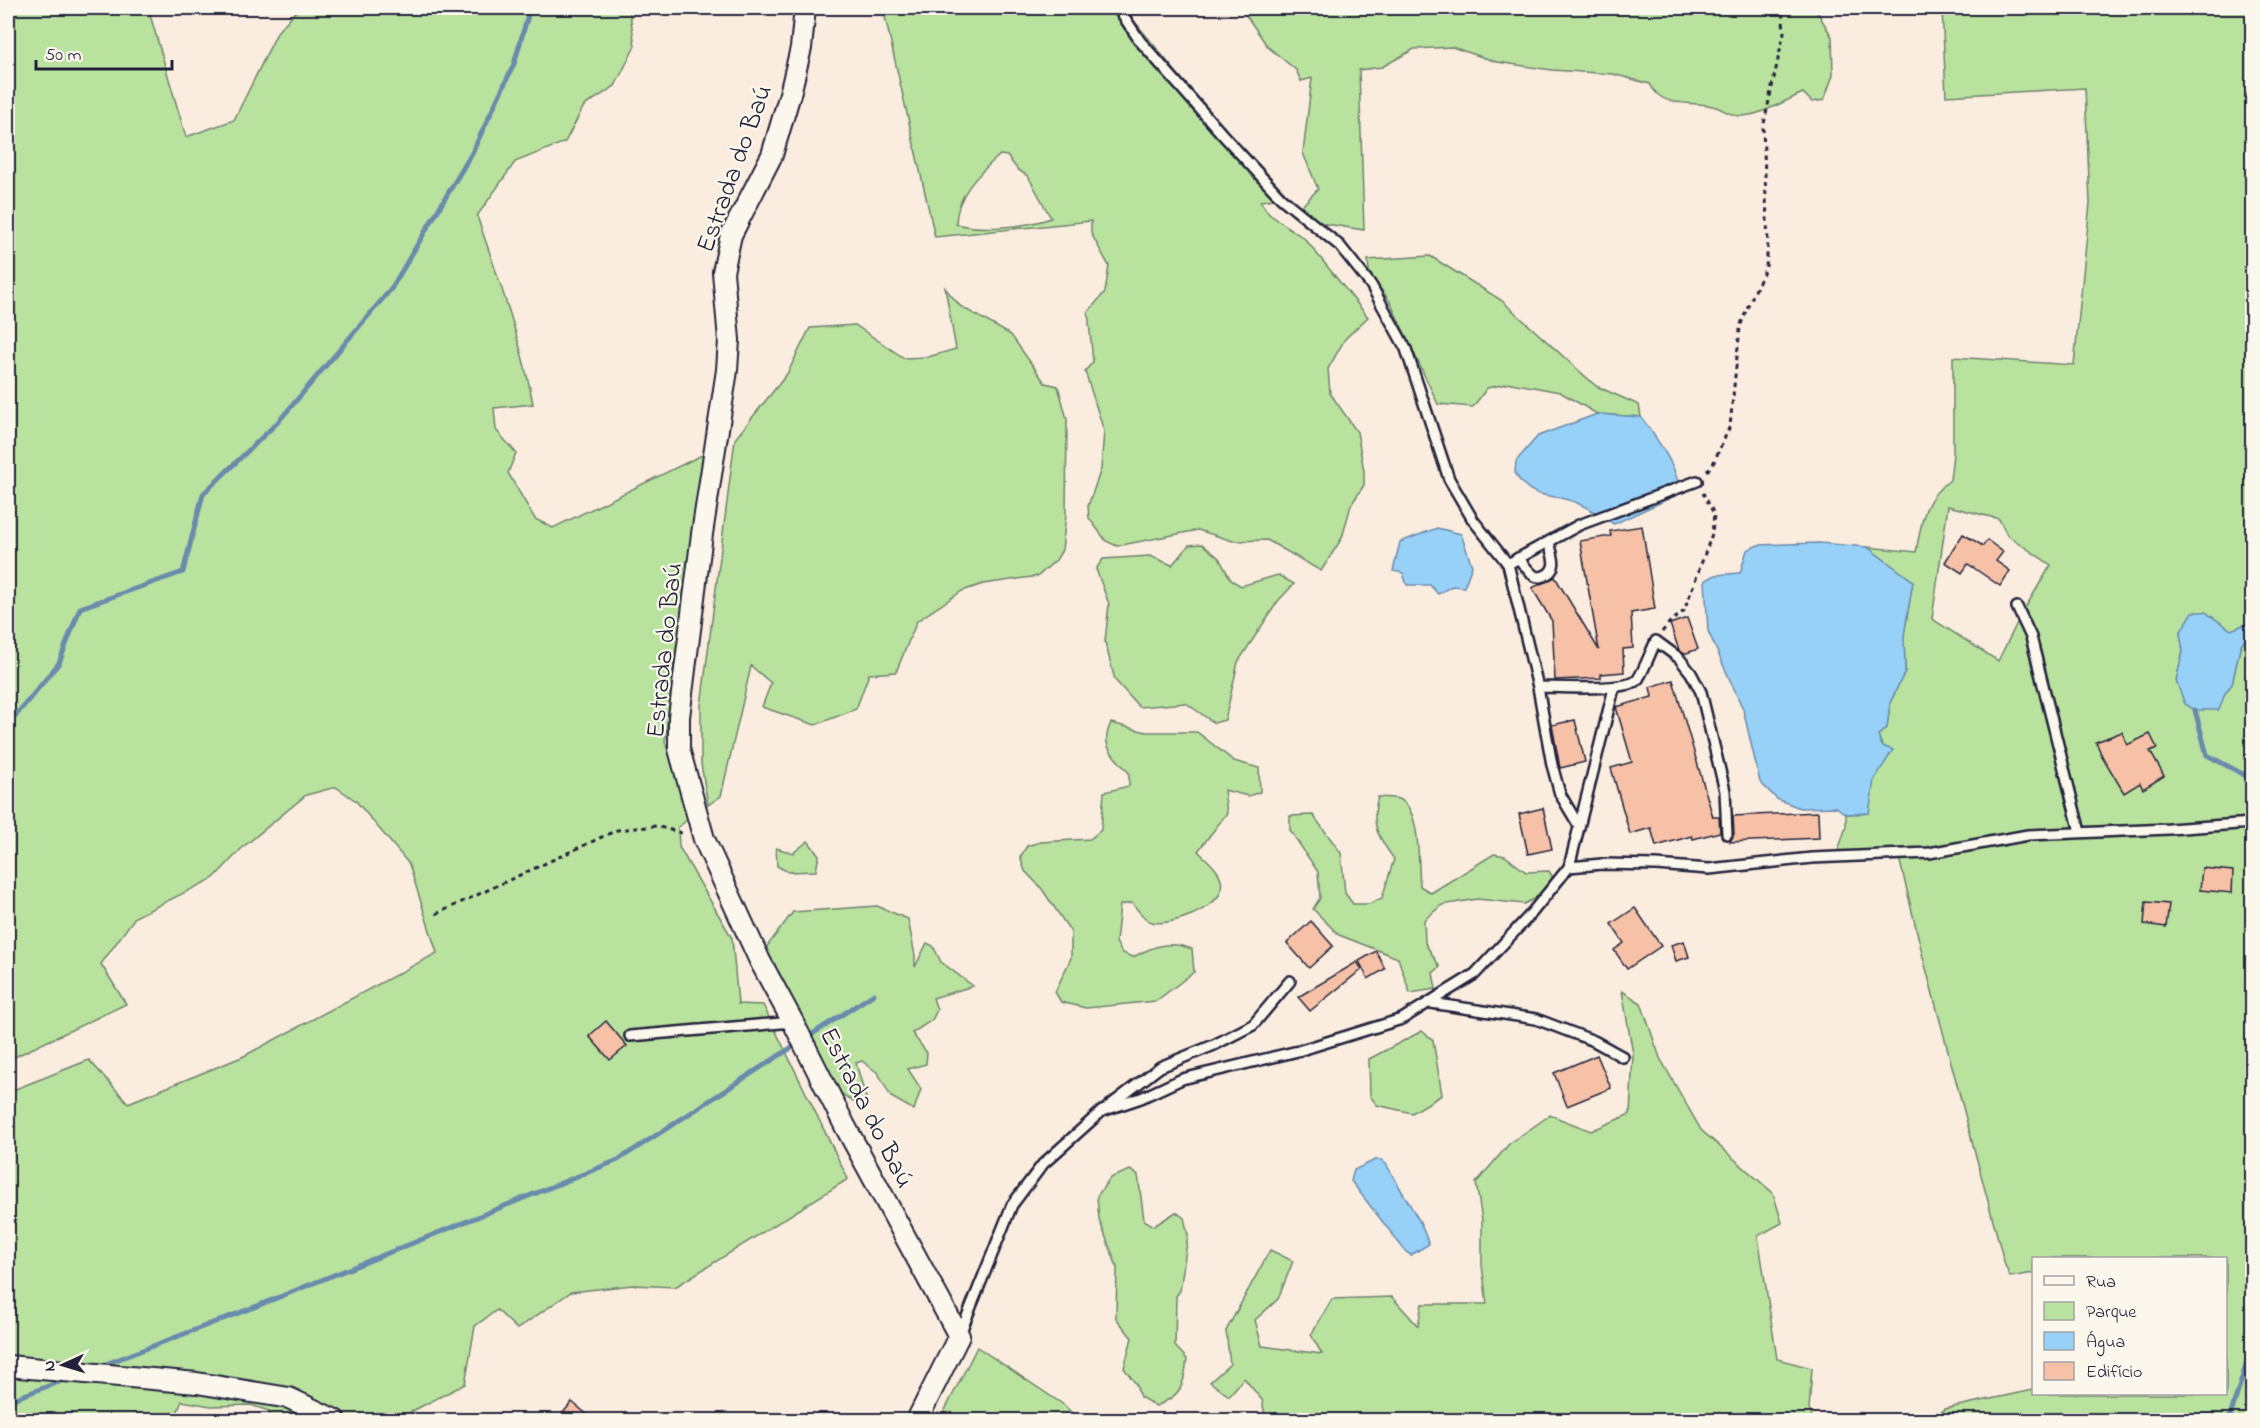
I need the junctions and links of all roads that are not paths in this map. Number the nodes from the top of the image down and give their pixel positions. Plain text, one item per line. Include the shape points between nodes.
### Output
1 (805, 8) edge
2 (1118, 8) edge
3 (1697, 481) road end
4 (1549, 542) junction
5 (1518, 558) junction
6 (1508, 564) junction
7 (2017, 607) dead end
8 (1538, 687) junction
9 (1614, 688) junction
10 (2253, 823) edge
11 (1579, 825) junction
12 (2080, 832) junction
13 (1727, 834) dead end
14 (1569, 867) junction
15 (1290, 981) dead end
16 (1431, 1003) junction
17 (793, 1022) junction
18 (630, 1036) dead end
19 (1623, 1057) dead end
20 (1102, 1111) junction
21 (959, 1336) junction
22 (8, 1366) edge
23 (335, 1420) edge
24 (917, 1420) edge

1 - 17 street, Estrada do Baú via 801,48 772,155 731,234 723,272 729,340 727,370 679,717 679,749 704,839
2 - 6 lane via 1140,41 1222,135 1281,198 1340,246 1371,285 1406,349 1449,479 1473,520
3 - 4 lane via 1579,525
4 - 5 lane
4 - 5 lane via 1554,565 1546,575 1534,576
5 - 6 lane
6 - 8 lane
7 - 12 lane via 2031,637
8 - 9 lane
8 - 11 lane via 1560,794
9 - 11 lane
9 - 13 lane via 1629,686 1637,680 1656,641 1691,673 1701,692 1725,791
10 - 12 lane
11 - 14 lane
12 - 14 lane via 2028,835 1929,853 1812,858 1709,869 1602,864
14 - 16 lane via 1475,974
15 - 20 lane via 1253,1025 1160,1067
16 - 19 lane via 1536,1019 1594,1041
16 - 20 lane via 1402,1019 1298,1051 1182,1079
17 - 18 lane
17 - 21 street, Estrada do Baú
20 - 21 lane via 1043,1164 1012,1205
21 - 24 street
22 - 23 street via 197,1383 289,1398

